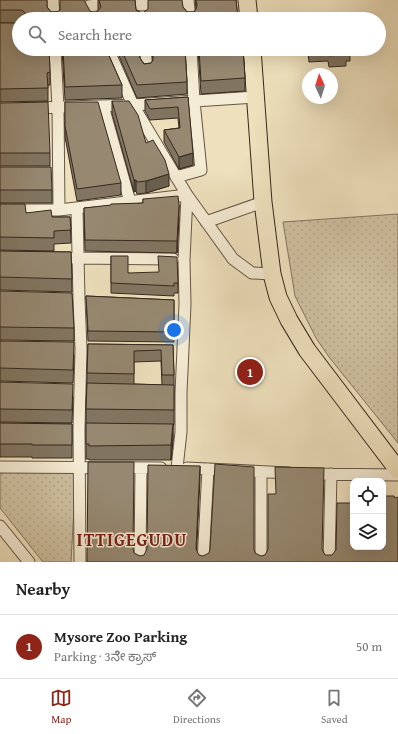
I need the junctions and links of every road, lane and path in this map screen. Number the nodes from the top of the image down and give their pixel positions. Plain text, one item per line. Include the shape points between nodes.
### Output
1 (53, 0) edge
2 (187, 0) edge
3 (247, 0) edge
4 (124, 1) edge
5 (87, 3) edge
6 (141, 5) junction
7 (54, 12) edge
8 (142, 12) edge
9 (189, 12) edge
10 (248, 12) edge
11 (55, 56) edge
12 (111, 56) edge
13 (146, 56) edge
14 (191, 56) edge
15 (253, 56) edge
16 (147, 70) edge
17 (256, 97) junction
18 (194, 101) junction
19 (133, 104) junction
20 (103, 106) junction
21 (58, 108) junction
22 (22, 109) edge
23 (176, 177) junction
24 (187, 195) junction
25 (130, 202) junction
26 (263, 202) junction
27 (77, 209) junction
28 (0, 210) edge
29 (59, 210) junction
30 (206, 222) junction
31 (63, 258) edge
32 (79, 258) junction
33 (184, 260) junction
34 (272, 274) junction
35 (66, 389) edge
36 (84, 389) junction
37 (0, 467) edge
38 (80, 467) junction
39 (177, 468) junction
40 (141, 469) junction
41 (208, 469) junction
42 (398, 470) edge
43 (261, 473) junction
44 (330, 474) junction
45 (398, 475) edge
46 (0, 526) edge
47 (29, 562) edge
48 (80, 562) edge
49 (140, 562) edge
50 (203, 562) edge
51 (261, 562) edge
52 (330, 562) edge

1 - 7 street
2 - 6 street
2 - 9 street
3 - 10 main road
4 - 5 street
4 - 6 street
6 - 8 street
11 - 21 street
12 - 19 street
13 - 16 street
14 - 18 street
15 - 17 main road
17 - 18 street
17 - 26 main road
18 - 19 street
18 - 23 street via 201,170
19 - 20 street
19 - 23 street
20 - 21 street
20 - 25 street
21 - 22 street
21 - 29 street via 55,173
23 - 24 street
24 - 25 street
24 - 30 street
24 - 33 street
25 - 27 street
26 - 30 street
26 - 34 main road
27 - 29 street
27 - 32 street
28 - 29 street
30 - 34 street via 233,259 252,273
31 - 32 street
32 - 33 street
32 - 36 street via 78,299
33 - 39 street via 178,349
34 - 42 main road via 278,297 307,350
35 - 36 street
36 - 38 street via 79,429
37 - 38 street
38 - 40 street
38 - 48 street
39 - 40 street
39 - 41 street
40 - 49 street
41 - 43 street
41 - 50 street
43 - 44 street
43 - 51 street
44 - 45 street
44 - 52 street
46 - 47 street

